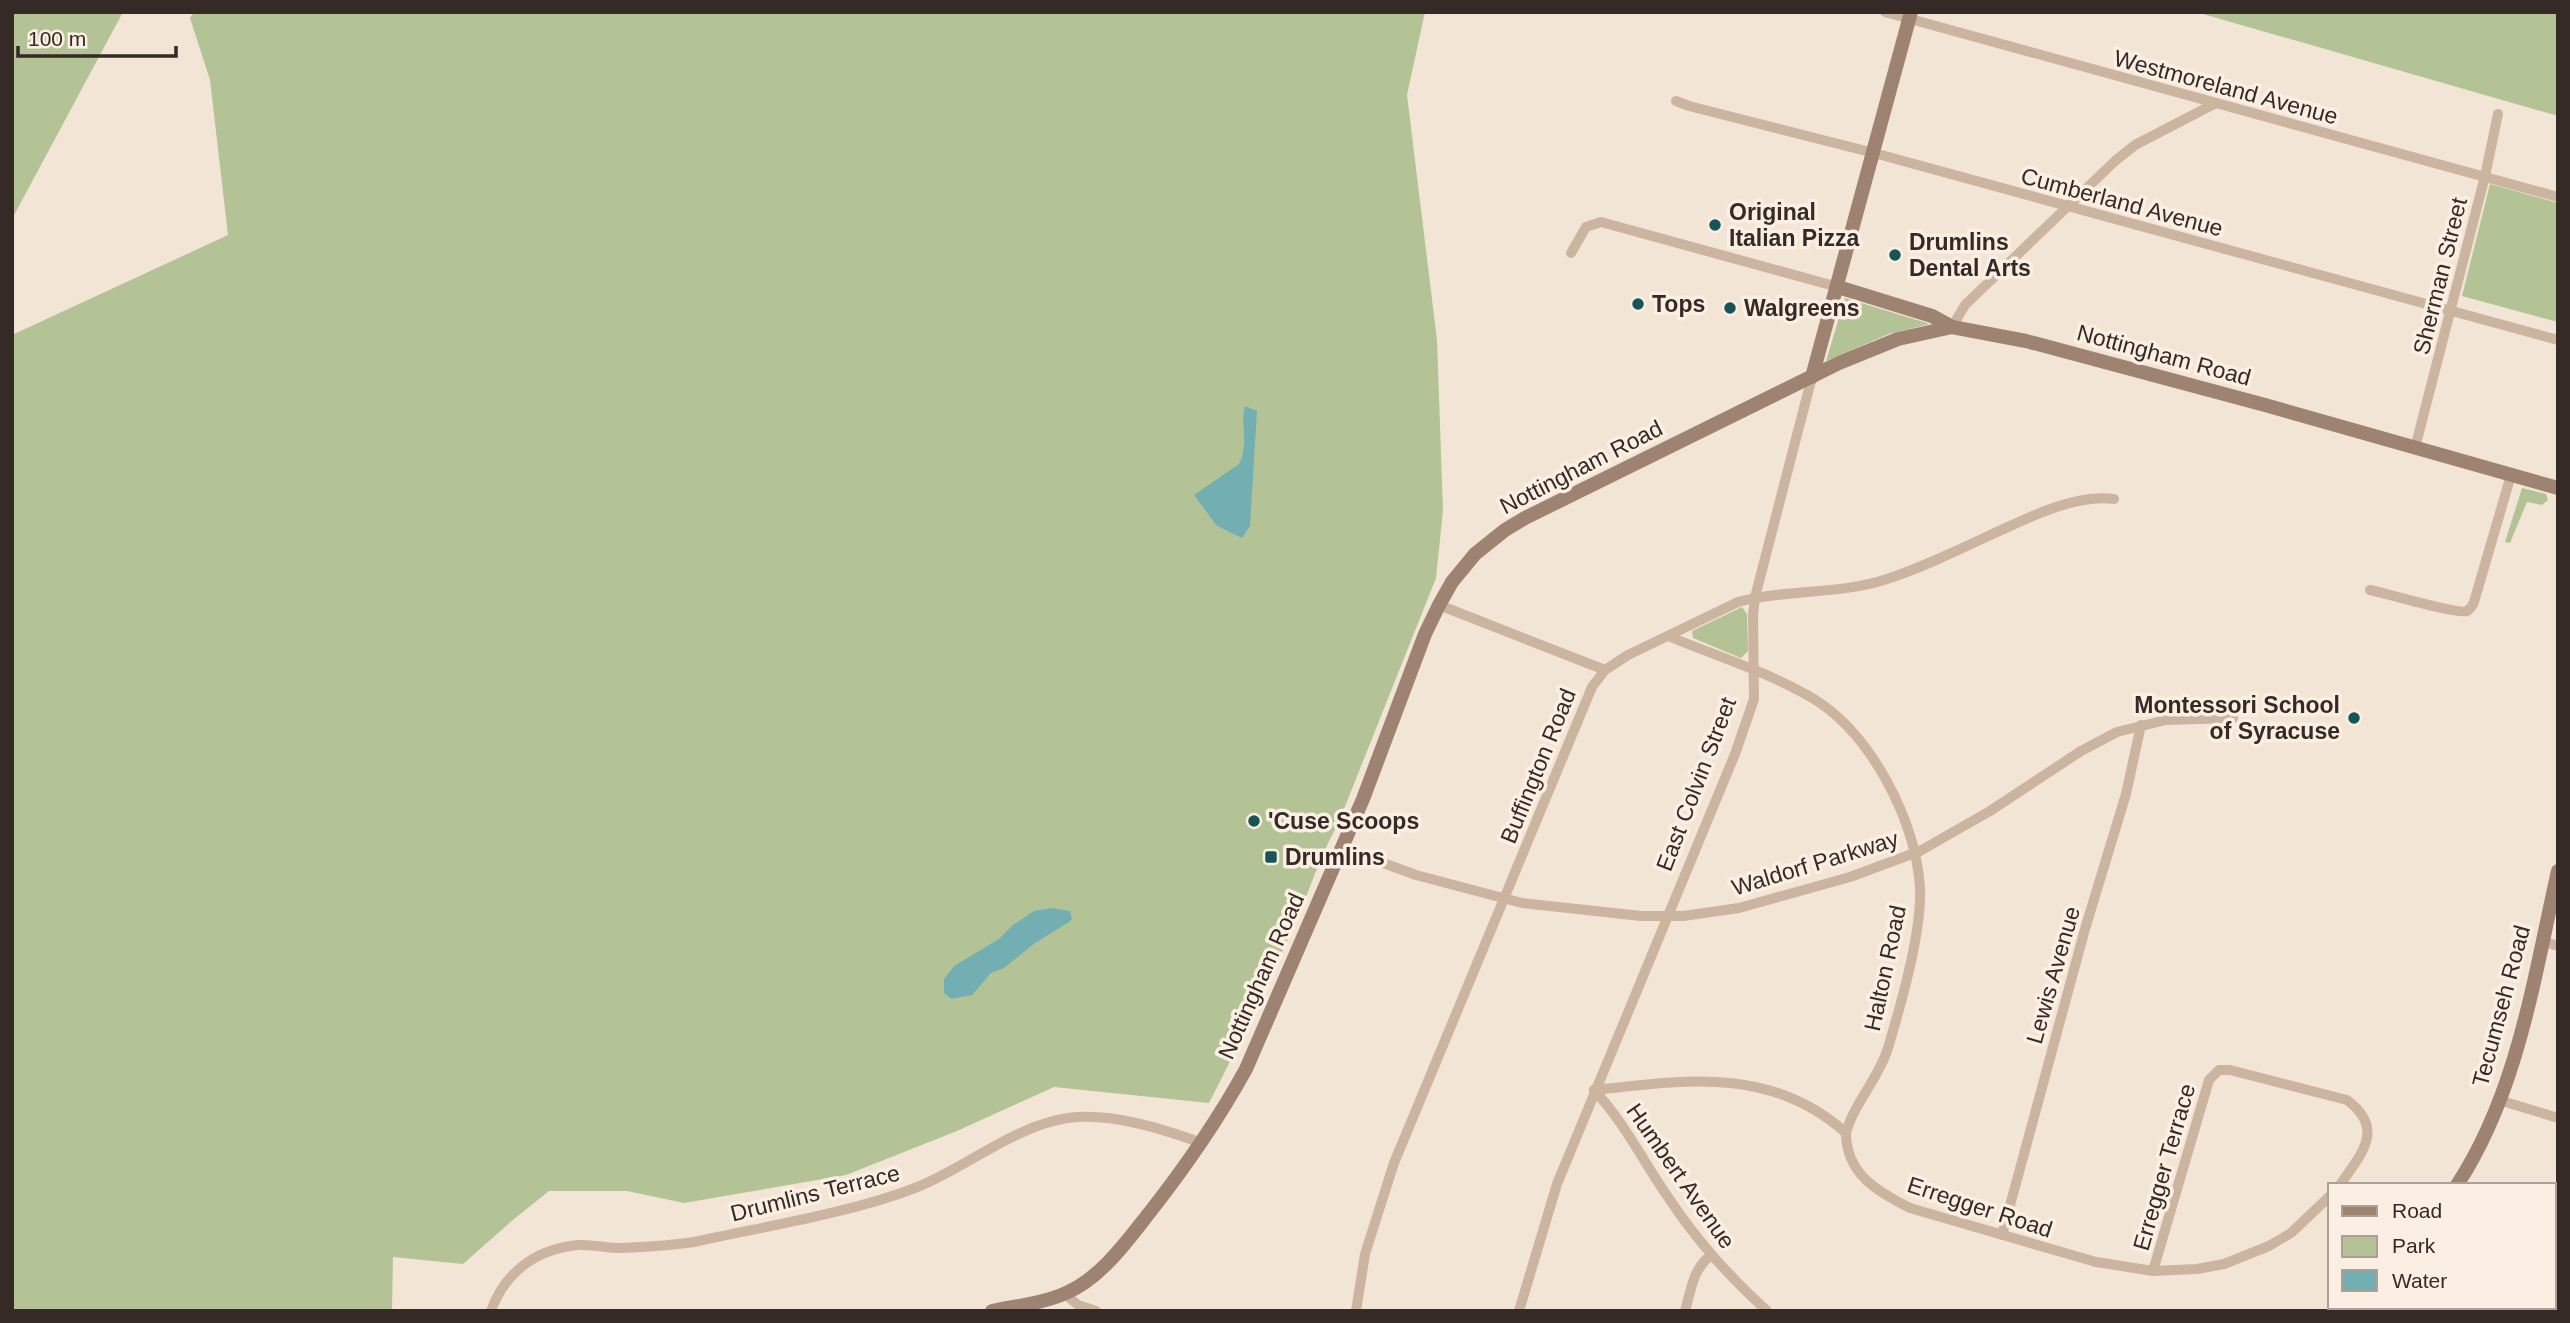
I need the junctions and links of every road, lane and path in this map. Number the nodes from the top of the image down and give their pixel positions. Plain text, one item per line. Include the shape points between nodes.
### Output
1 (1885, 12) edge
2 (1910, 15) edge
3 (1675, 100) dead end
4 (2214, 104) junction
5 (2498, 114) dead end
6 (1874, 153) junction
7 (2485, 176) junction
8 (2558, 197) edge
9 (2067, 207) junction
10 (1571, 253) dead end
11 (1838, 287) junction
12 (2451, 311) junction
13 (1952, 327) junction
14 (2558, 340) edge
15 (1812, 377) junction
16 (2416, 448) junction
17 (2511, 475) junction
18 (2558, 488) edge
19 (2113, 499) dead end
20 (2370, 590) dead end
21 (1755, 597) junction
22 (1439, 605) junction
23 (1668, 636) junction
24 (1605, 670) junction
25 (1755, 671) junction
26 (2233, 718) dead end
27 (2141, 725) junction
28 (1342, 848) junction
29 (1914, 853) junction
30 (2558, 871) edge
31 (1503, 899) junction
32 (1668, 916) junction
33 (2542, 941) junction
34 (2558, 946) edge
35 (1594, 1090) junction
36 (2499, 1100) junction
37 (2558, 1118) edge
38 (1846, 1133) junction
39 (1202, 1143) junction
40 (2341, 1183) edge
41 (2458, 1183) edge
42 (2328, 1198) edge
43 (2002, 1235) junction
44 (1710, 1256) junction
45 (2153, 1271) junction
46 (1065, 1294) junction
47 (491, 1311) edge
48 (992, 1311) edge
49 (1096, 1311) edge
50 (1356, 1311) edge
51 (1519, 1311) edge
52 (1685, 1311) edge
53 (1768, 1311) edge

1 - 2 street, Westmoreland Avenue
2 - 4 street, Westmoreland Avenue
2 - 6 street, East Colvin Street
3 - 6 street, Cumberland Avenue
4 - 7 street, Westmoreland Avenue
4 - 9 street via 2135,145
5 - 7 street, Sherman Street
6 - 9 street, Cumberland Avenue
6 - 11 street, East Colvin Street
7 - 8 street, Westmoreland Avenue
7 - 12 street, Sherman Street
9 - 12 street, Cumberland Avenue
9 - 13 street via 1965,305
10 - 11 street via 1586,227 1601,222
11 - 13 street via 1932,316
11 - 15 street, East Colvin Street
12 - 14 street, Cumberland Avenue
12 - 16 street, Sherman Street
13 - 15 street, Nottingham Road via 1870,349
13 - 16 street, Nottingham Road via 2026,341
15 - 21 street, East Colvin Street
15 - 22 street, Nottingham Road via 1505,530 1475,554
16 - 17 street, Nottingham Road
17 - 18 street, Nottingham Road
17 - 20 street via 2470,609 2443,608
19 - 21 street, Buffington Road via 2075,501 2050,509 1885,580
21 - 23 street, Buffington Road
21 - 25 street, East Colvin Street
22 - 24 street
22 - 28 street, Nottingham Road
23 - 24 street, Buffington Road
23 - 25 street, Halton Road
24 - 31 street, Buffington Road via 1592,687
25 - 29 street, Halton Road via 1816,700 1844,722 1892,790
25 - 32 street, East Colvin Street via 1754,699 1735,754
26 - 27 street, Waldorf Parkway
27 - 29 street, Waldorf Parkway via 2081,751 1990,811
27 - 43 street, Lewis Avenue via 2126,794
28 - 31 street, Waldorf Parkway
28 - 39 street, Nottingham Road via 1246,1069
29 - 32 street, Waldorf Parkway via 1785,897
29 - 38 street, Halton Road via 1920,888 1910,964 1887,1051
30 - 33 street, Tecumseh Road
31 - 32 street, Waldorf Parkway
31 - 50 street, Buffington Road via 1380,1200
32 - 35 street, East Colvin Street
33 - 34 street
33 - 36 street, Tecumseh Road via 2516,1052
35 - 38 street via 1718,1080 1784,1096 1815,1109
35 - 44 street, Humbert Avenue via 1622,1123
35 - 51 street, East Colvin Street via 1557,1184
36 - 37 street
36 - 41 street, Tecumseh Road
38 - 43 street, Erregger Road via 1849,1156 1863,1179 1882,1194 1910,1208
39 - 46 street, Nottingham Road via 1131,1237 1103,1266
39 - 47 street, Drumlins Terrace via 1165,1130 1096,1117 1051,1121 915,1188 856,1206 695,1242 554,1249 513,1273 502,1285
40 - 45 street, Erregger Terrace via 2366,1142 2368,1125 2361,1110 2347,1100 2219,1070 2209,1080
42 - 45 street, Erregger Terrace via 2291,1233 2269,1246 2224,1264
43 - 45 street, Erregger Road via 2096,1262
44 - 52 street via 1700,1264
44 - 53 street, Humbert Avenue
46 - 48 street, Nottingham Road
46 - 49 street

